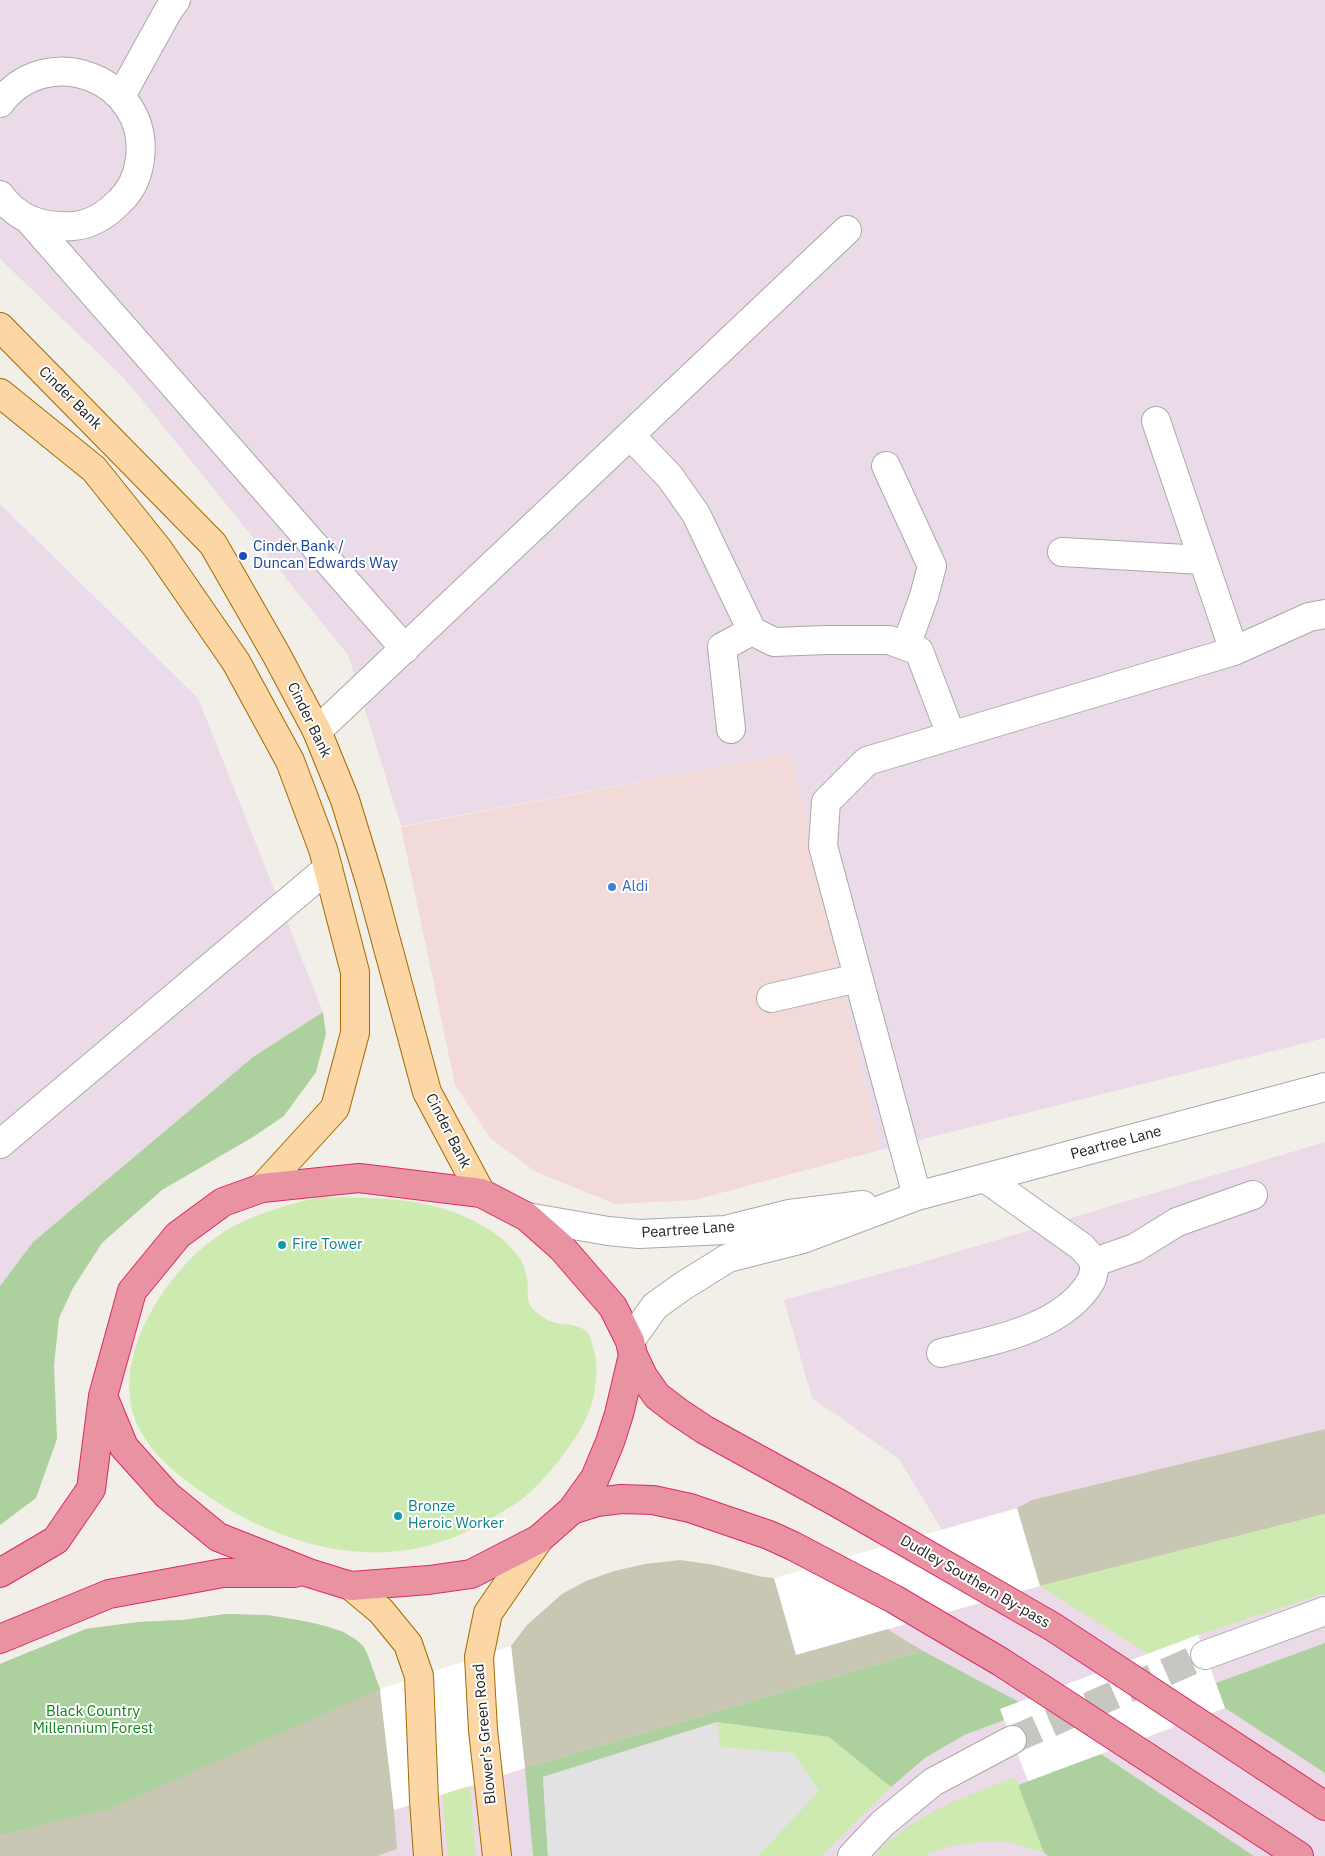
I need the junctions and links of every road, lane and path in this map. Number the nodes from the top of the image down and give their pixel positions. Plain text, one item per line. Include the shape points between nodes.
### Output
1 (176, 0) edge
2 (121, 96) junction
3 (0, 103) edge
4 (0, 195) edge
5 (29, 220) junction
6 (847, 230) dead end
7 (0, 327) edge
8 (0, 393) edge
9 (1156, 421) dead end
10 (630, 435) junction
11 (886, 466) dead end
12 (1062, 552) dead end
13 (1203, 560) junction
14 (1325, 614) edge
15 (752, 631) junction
16 (906, 646) junction
17 (405, 649) junction
18 (1234, 651) junction
19 (730, 729) dead end
20 (317, 731) junction
21 (951, 735) junction
22 (328, 868) junction
23 (858, 978) junction
24 (771, 998) dead end
25 (1325, 1087) edge
26 (0, 1144) edge
27 (985, 1178) junction
28 (262, 1188) junction
29 (480, 1193) junction
30 (1253, 1195) dead end
31 (912, 1198) junction
32 (528, 1217) junction
33 (1095, 1262) junction
34 (632, 1348) junction
35 (941, 1353) dead end
36 (103, 1396) junction
37 (572, 1510) junction
38 (539, 1539) junction
39 (0, 1573) edge
40 (309, 1574) junction
41 (352, 1586) junction
42 (1325, 1611) edge
43 (0, 1639) edge
44 (1206, 1656) tunnel mouth
45 (1012, 1740) tunnel mouth
46 (1325, 1806) edge
47 (428, 1856) edge
48 (497, 1856) edge
49 (852, 1856) edge
50 (1299, 1856) edge

1 - 2 street
2 - 3 street via 101,81 78,72 53,71 29,78
2 - 5 street via 136,120 141,145 138,172 126,196 106,215 82,226 55,227
4 - 5 street via 8,206
5 - 17 street
6 - 10 street
7 - 20 main road, Cinder Bank via 213,544
8 - 22 main road via 94,469 158,549 236,662 290,761
9 - 13 street
10 - 15 street via 670,477 696,514
10 - 17 street
11 - 16 street via 932,566
12 - 13 street
13 - 18 street
14 - 18 street via 1309,617
15 - 16 street via 774,642 889,640
15 - 19 street via 722,647
16 - 21 street via 919,651
17 - 20 street
18 - 21 street
20 - 29 main road, Cinder Bank via 345,800 371,885 427,1092
21 - 23 street via 868,761 826,802 823,846
22 - 26 street
22 - 28 main road via 355,972 355,1033 335,1108
23 - 24 street
23 - 31 street
25 - 27 street, Peartree Lane
27 - 31 street, Peartree Lane
27 - 33 street via 1082,1247
28 - 29 highway, Dudley Southern By-pass via 359,1178
28 - 36 highway, Dudley Southern By-pass via 223,1202 178,1235 154,1262 132,1291
29 - 32 highway, Dudley Southern By-pass
30 - 33 street via 1176,1222 1135,1248
31 - 32 street, Peartree Lane via 789,1214 725,1230 639,1234
31 - 34 street, Peartree Lane via 803,1240 728,1258 655,1306
32 - 34 highway, Dudley Southern By-pass via 562,1248 613,1307
33 - 35 street via 1093,1279 1079,1297 1050,1319 1020,1332
34 - 37 highway via 610,1442 595,1478
34 - 46 highway, Dudley Southern By-pass via 643,1376 657,1396 678,1412 1053,1627
36 - 39 highway, Dudley Southern By-pass via 90,1489 56,1540
36 - 40 highway via 124,1447 167,1495 218,1537
37 - 38 highway
37 - 50 highway via 621,1499 653,1500 690,1508 793,1546 886,1594 1001,1662
38 - 41 highway via 471,1574
38 - 48 main road, Blower's Green Road via 488,1612 479,1656 483,1730
40 - 41 highway
40 - 43 highway via 223,1574 109,1594
41 - 47 main road via 381,1611 408,1644 419,1676
42 - 44 street
45 - 49 street via 933,1782 882,1824

